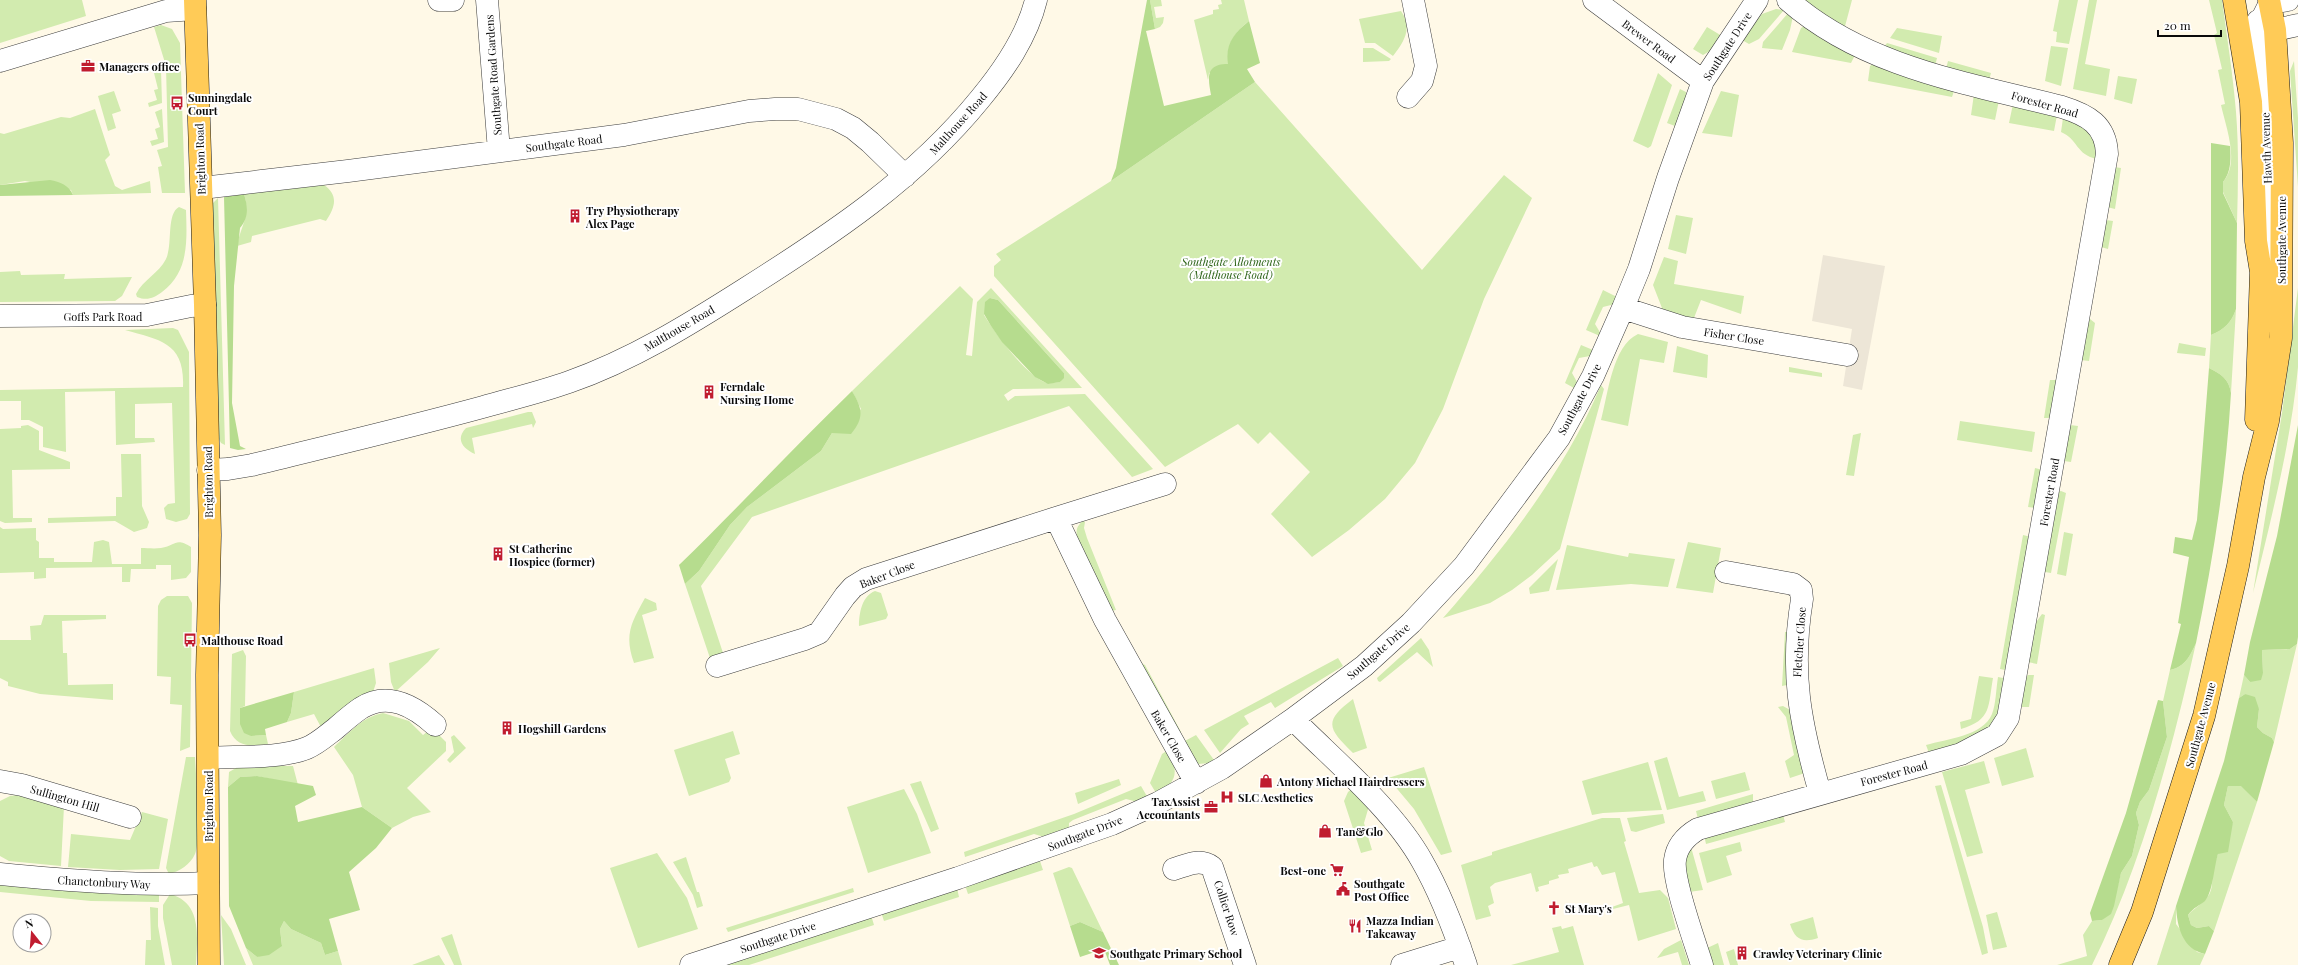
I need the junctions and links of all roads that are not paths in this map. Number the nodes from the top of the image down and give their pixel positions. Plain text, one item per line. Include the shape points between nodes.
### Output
1 (440, 0) edge
2 (454, 0) edge
3 (487, 0) edge
4 (1036, 0) edge
5 (1414, 0) edge
6 (1594, 0) edge
7 (1757, 0) edge
8 (1788, 0) edge
9 (2234, 0) edge
10 (2238, 0) edge
11 (2276, 1) edge
12 (195, 5) edge
13 (2298, 25) edge
14 (2267, 26) junction
15 (0, 61) edge
16 (1703, 81) junction
17 (1408, 97) dead end
18 (499, 151) junction
19 (905, 176) junction
20 (202, 188) junction
21 (2261, 272) junction
22 (205, 305) junction
23 (1623, 308) junction
24 (0, 316) edge
25 (1847, 355) dead end
26 (208, 470) junction
27 (2254, 477) junction
28 (1165, 484) dead end
29 (1056, 518) junction
30 (1726, 572) dead end
31 (717, 666) dead end
32 (1293, 720) junction
33 (435, 725) dead end
34 (208, 758) junction
35 (0, 781) edge
36 (1196, 783) junction
37 (1820, 793) junction
38 (130, 817) dead end
39 (1174, 869) dead end
40 (0, 874) edge
41 (208, 883) junction
42 (1463, 956) edge
43 (209, 965) edge
44 (690, 965) edge
45 (1245, 965) edge
46 (1402, 965) edge
47 (1702, 965) edge
48 (2120, 965) edge

1 - 2 street
3 - 18 street, Southgate Road Gardens
4 - 19 street, Malthouse Road via 1019,43 993,84 959,125
5 - 17 street via 1426,66 1422,80
6 - 16 street, Brewer Road
7 - 16 street, Southgate Drive
8 - 37 street, Forester Road via 1835,35 1883,58 2062,107 2089,117 2102,130 2107,146 2082,304 2008,718 1997,735 1961,754
9 - 21 main road, Southgate Avenue via 2251,102 2256,241
10 - 14 street via 2243,8
11 - 14 main road, Southgate Avenue
12 - 15 street via 166,11
12 - 20 main road, Brighton Road
13 - 14 street
14 - 21 street, Hawth Avenue via 2260,63 2268,170 2267,241
14 - 27 main road, Southgate Avenue via 2282,143 2281,338 2268,421
16 - 23 street, Southgate Drive via 1639,269
18 - 19 street, Southgate Road via 624,135 749,111 798,109 836,119 853,128
18 - 20 street, Southgate Road
19 - 26 street, Malthouse Road via 851,218 783,265 653,344 598,371 568,383 445,417 252,465
20 - 22 main road, Brighton Road
21 - 27 main road, Southgate Avenue
22 - 24 street, Goffs Park Road via 147,316
22 - 26 main road, Brighton Road
23 - 25 street, Fisher Close via 1682,327
23 - 32 street, Southgate Drive via 1593,376 1558,438 1464,566 1411,623 1364,666
26 - 34 main road, Brighton Road
27 - 48 main road, Southgate Avenue via 2238,566 2204,716 2142,912
28 - 29 street, Baker Close
29 - 31 street, Baker Close via 866,579 845,596 820,633
29 - 36 street, Baker Close via 1105,620
30 - 37 street, Fletcher Close via 1793,584 1801,590 1796,687 1808,752
32 - 36 street, Southgate Drive
32 - 42 street via 1381,806 1406,837 1422,861 1446,909
33 - 34 street via 415,708 389,700 361,708 308,748 275,754
34 - 41 main road, Brighton Road
35 - 38 street, Sullington Hill via 22,785
36 - 44 street, Southgate Drive via 1135,814 1071,840
37 - 47 street, Forester Road via 1698,829 1680,844 1675,860 1676,876
39 - 45 street, Collier Row via 1196,862 1212,867
40 - 41 street, Chanctonbury Way via 116,883
41 - 43 main road, Brighton Road
42 - 46 street

